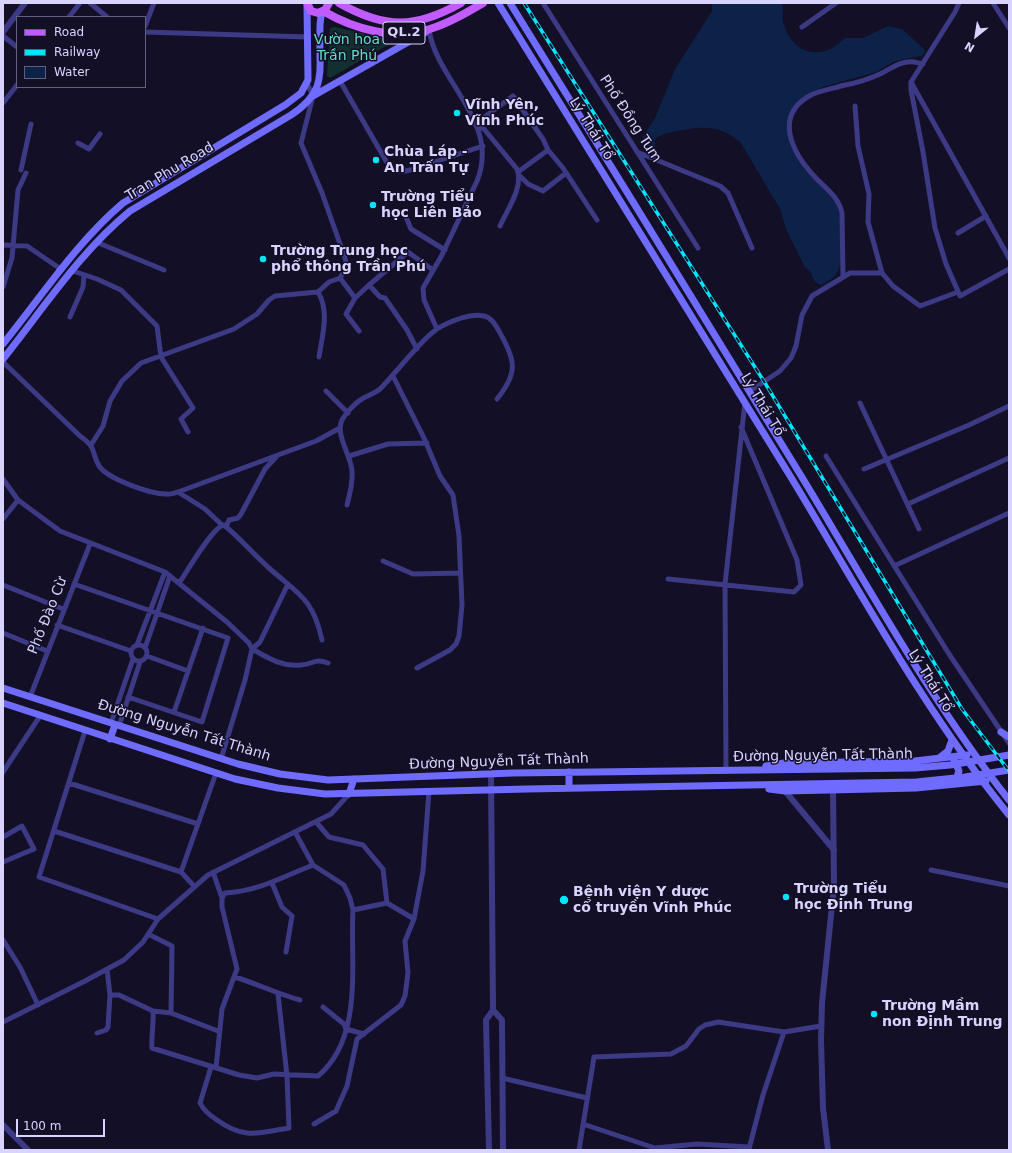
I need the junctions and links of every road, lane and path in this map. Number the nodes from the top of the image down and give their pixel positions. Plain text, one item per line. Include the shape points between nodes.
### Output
1 (25, 3) edge
2 (80, 3) edge
3 (90, 3) edge
4 (154, 3) edge
5 (307, 3) edge
6 (329, 3) edge
7 (339, 3) edge
8 (461, 3) edge
9 (483, 3) edge
10 (498, 3) edge
11 (510, 3) edge
12 (543, 3) edge
13 (836, 3) edge
14 (959, 3) edge
15 (993, 3) edge
16 (323, 11) junction
17 (70, 16) edge
18 (106, 16) edge
19 (146, 23) edge
20 (802, 27) dead end
21 (1009, 28) edge
22 (429, 30) junction
23 (3, 32) edge
24 (146, 32) edge
25 (3, 36) edge
26 (308, 37) junction
27 (16, 46) edge
28 (923, 64) junction
29 (340, 81) junction
30 (911, 82) junction
31 (307, 83) junction
32 (16, 85) edge
33 (313, 96) junction
34 (3, 103) edge
35 (855, 106) dead end
36 (31, 124) dead end
37 (475, 124) junction
38 (100, 134) dead end
39 (78, 143) dead end
40 (483, 146) junction
41 (548, 150) junction
42 (637, 152) junction
43 (566, 173) junction
44 (519, 174) junction
45 (986, 216) junction
46 (406, 217) dead end
47 (597, 220) dead end
48 (500, 226) dead end
49 (958, 233) dead end
50 (96, 242) junction
51 (3, 245) edge
52 (13, 245) junction
53 (698, 248) dead end
54 (752, 248) dead end
55 (445, 250) junction
56 (1009, 258) edge
57 (1009, 269) edge
58 (62, 270) junction
59 (164, 270) dead end
60 (433, 270) junction
61 (73, 271) junction
62 (882, 273) junction
63 (84, 275) junction
64 (843, 277) junction
65 (340, 278) junction
66 (369, 285) junction
67 (3, 287) edge
68 (318, 292) junction
69 (959, 294) junction
70 (355, 298) junction
71 (70, 317) dead end
72 (437, 329) junction
73 (359, 331) dead end
74 (3, 344) edge
75 (417, 349) junction
76 (161, 357) junction
77 (319, 357) dead end
78 (729, 358) junction
79 (3, 361) edge
80 (721, 363) junction
81 (393, 376) junction
82 (326, 391) dead end
83 (750, 391) junction
84 (497, 399) dead end
85 (745, 402) junction
86 (860, 403) dead end
87 (1009, 406) edge
88 (348, 413) junction
89 (741, 426) junction
90 (340, 428) junction
91 (188, 432) dead end
92 (427, 443) junction
93 (91, 444) junction
94 (276, 456) junction
95 (349, 456) junction
96 (826, 456) dead end
97 (1009, 458) edge
98 (887, 459) junction
99 (864, 469) dead end
100 (801, 475) junction
101 (3, 479) edge
102 (792, 480) junction
103 (178, 492) junction
104 (18, 500) junction
105 (908, 504) junction
106 (347, 505) dead end
107 (1009, 513) edge
108 (3, 519) edge
109 (224, 526) junction
110 (919, 529) dead end
111 (90, 544) junction
112 (383, 560) dead end
113 (894, 566) junction
114 (165, 572) junction
115 (460, 573) junction
116 (170, 576) junction
117 (668, 579) dead end
118 (179, 583) junction
119 (74, 584) junction
120 (288, 584) junction
121 (725, 584) junction
122 (3, 585) edge
123 (64, 609) junction
124 (150, 612) junction
125 (157, 613) junction
126 (57, 625) junction
127 (203, 628) junction
128 (3, 633) edge
129 (322, 640) dead end
130 (137, 645) junction
131 (145, 648) junction
132 (252, 649) junction
133 (47, 651) junction
134 (131, 651) junction
135 (147, 656) junction
136 (133, 659) junction
137 (140, 662) junction
138 (328, 663) dead end
139 (417, 668) dead end
140 (188, 671) junction
141 (3, 688) edge
142 (30, 697) junction
143 (128, 697) junction
144 (3, 703) edge
145 (174, 712) junction
146 (40, 716) junction
147 (115, 725) junction
148 (85, 731) junction
149 (1001, 732) junction
150 (1009, 737) edge
151 (110, 739) junction
152 (952, 740) junction
153 (1009, 742) edge
154 (974, 754) junction
155 (1009, 755) edge
156 (963, 756) junction
157 (950, 757) junction
158 (220, 758) junction
159 (936, 759) junction
160 (726, 770) junction
161 (744, 770) junction
162 (1009, 770) edge
163 (3, 772) edge
164 (569, 772) junction
165 (216, 773) junction
166 (491, 774) junction
167 (354, 779) junction
168 (994, 780) junction
169 (982, 782) junction
170 (69, 783) junction
171 (966, 784) junction
172 (953, 785) junction
173 (745, 786) junction
174 (569, 788) junction
175 (491, 790) junction
176 (833, 790) junction
177 (429, 791) junction
178 (785, 791) junction
179 (349, 794) junction
180 (992, 795) junction
181 (1009, 800) edge
182 (1009, 815) edge
183 (316, 822) junction
184 (198, 824) junction
185 (54, 831) junction
186 (295, 832) junction
187 (3, 837) edge
188 (834, 850) junction
189 (3, 862) edge
190 (313, 866) junction
191 (931, 870) dead end
192 (182, 872) junction
193 (213, 872) junction
194 (272, 883) junction
195 (194, 886) junction
196 (1009, 886) edge
197 (222, 898) junction
198 (387, 903) junction
199 (353, 910) junction
200 (158, 918) junction
201 (414, 919) junction
202 (148, 934) junction
203 (3, 940) edge
204 (286, 952) dead end
205 (107, 969) junction
206 (235, 977) junction
207 (278, 994) junction
208 (110, 995) junction
209 (300, 1000) dead end
210 (38, 1005) junction
211 (323, 1007) dead end
212 (493, 1010) junction
213 (152, 1012) junction
214 (171, 1013) junction
215 (3, 1022) edge
216 (821, 1026) junction
217 (346, 1028) junction
218 (218, 1031) junction
219 (784, 1032) junction
220 (96, 1033) dead end
221 (364, 1034) junction
222 (213, 1067) junction
223 (287, 1076) junction
224 (502, 1078) junction
225 (588, 1098) junction
226 (3, 1124) edge
227 (314, 1124) dead end
228 (583, 1124) junction
229 (749, 1148) edge
230 (28, 1150) edge
231 (490, 1150) edge
232 (503, 1150) edge
233 (579, 1150) edge
234 (828, 1150) edge

1 - 23 street
2 - 17 street
3 - 18 street
4 - 19 street
5 - 16 main road, QL.2 via 313,12
5 - 26 main road
6 - 16 main road
7 - 8 main road, QL.2 via 368,18 401,22 425,20
9 - 22 main road, QL.2
10 - 80 main road, Lý Thái Tổ
11 - 78 main road, Lý Thái Tổ
12 - 42 street, Phố Đồng Tum
13 - 20 street
14 - 28 street
15 - 21 street
16 - 22 main road, QL.2 via 355,26 384,32 415,33
16 - 33 main road, Tran Phu Road via 320,21 319,83
22 - 29 main road
22 - 37 street via 433,47
24 - 26 street
25 - 27 street
26 - 31 main road
28 - 30 street
28 - 64 street via 901,63 867,79 814,94 799,104 791,117 790,133 796,151 815,177 833,193 841,207
29 - 33 main road
29 - 40 street via 386,161 398,171 410,170
30 - 45 street
30 - 69 street via 935,228
31 - 33 street
31 - 58 main road, Tran Phu Road via 301,93 285,105 123,203 89,235
32 - 34 street
33 - 50 main road, Tran Phu Road via 292,115 130,211
33 - 65 street via 301,143 345,258 347,266
35 - 62 street via 858,146 869,194 868,222
36 - 52 street via 24,172 18,190
37 - 40 street
37 - 41 street via 513,96
37 - 44 street via 484,129
38 - 39 street via 89,149
40 - 55 street via 480,173
41 - 43 street
41 - 44 street
42 - 53 street, Phố Đồng Tum
42 - 54 street via 720,186 728,193
43 - 44 street via 543,191 528,184
43 - 47 street
44 - 48 street via 516,191
45 - 49 street
45 - 56 street
46 - 55 street via 412,229
50 - 59 street
50 - 61 main road, Tran Phu Road
51 - 52 street
52 - 58 street via 27,246
52 - 67 street via 12,258
55 - 60 street
57 - 69 street
58 - 74 main road, Tran Phu Road
60 - 66 street via 408,252
60 - 72 street via 423,288 424,300
61 - 63 street
61 - 79 main road, Tran Phu Road
62 - 64 street via 850,273
62 - 69 street via 893,286 920,306
63 - 71 street via 83,287
63 - 76 street via 121,290 157,326
64 - 83 street via 812,296 802,314 791,358 780,371
65 - 68 street via 329,282
65 - 70 street
66 - 70 street
66 - 75 street via 380,297 385,298
68 - 76 street via 275,296 239,327
68 - 77 street via 323,300 324,314
70 - 73 street via 346,314
72 - 75 street
72 - 84 street via 473,316 484,316 496,325 513,360 508,385
75 - 81 street
76 - 91 street via 193,408 182,419
76 - 93 street via 141,363 122,381 110,401 103,426
78 - 80 main road
78 - 83 main road, Lý Thái Tổ
79 - 93 street
80 - 85 main road, Lý Thái Tổ
81 - 88 street via 373,395 361,399
81 - 92 street
82 - 88 street
83 - 100 main road, Lý Thái Tổ
85 - 89 street
85 - 102 main road, Lý Thái Tổ
86 - 98 street
87 - 98 street
88 - 90 street
89 - 121 street
89 - 121 street via 797,560 801,585 794,592
90 - 94 street via 316,441
90 - 95 street
92 - 95 street via 388,444
92 - 115 street via 440,476 453,496 459,536
93 - 103 street via 99,466 109,476 154,492
94 - 103 street
94 - 109 street via 241,514
95 - 106 street via 352,484
96 - 113 street
97 - 105 street
98 - 99 street
98 - 105 street
100 - 102 main road
100 - 154 main road, Lý Thái Tổ via 907,650
101 - 104 street
102 - 152 main road, Lý Thái Tổ
103 - 109 street
104 - 108 street
104 - 111 street via 60,531
105 - 110 street
107 - 113 street
109 - 118 street via 209,538
109 - 120 street
111 - 114 street
111 - 119 street, Phố Đào Cừ
112 - 115 street via 413,574
113 - 149 street
114 - 116 street
114 - 124 street
115 - 139 street via 461,629 456,644 442,655
116 - 118 street
116 - 125 street
117 - 121 street
118 - 132 street via 227,622
119 - 123 street, Phố Đào Cừ
119 - 124 street
120 - 129 street via 299,592 314,612
120 - 132 street via 260,642
121 - 160 street
122 - 123 street
123 - 126 street, Phố Đào Cừ
124 - 125 street
124 - 130 street
125 - 127 street
125 - 131 street
126 - 133 street, Phố Đào Cừ
126 - 134 street
127 - 140 street
127 - 145 street via 228,638 202,722
128 - 133 street
130 - 131 street
130 - 134 street
131 - 135 street
132 - 138 street via 287,665 302,665 319,660
132 - 158 street via 245,680
133 - 142 street, Phố Đào Cừ
134 - 136 street
135 - 137 street
135 - 140 street
136 - 137 street
136 - 147 street
137 - 143 street
140 - 145 street
141 - 142 main road, Đường Nguyễn Tất Thành
142 - 147 main road, Đường Nguyễn Tất Thành
143 - 145 street
143 - 147 street
144 - 146 main road, Đường Nguyễn Tất Thành
146 - 148 main road, Đường Nguyễn Tất Thành
146 - 163 street
147 - 151 main road
147 - 158 main road, Đường Nguyễn Tất Thành
148 - 151 main road, Đường Nguyễn Tất Thành
148 - 170 street
149 - 150 main road
149 - 153 street
151 - 165 main road, Đường Nguyễn Tất Thành
152 - 156 main road, Lý Thái Tổ
152 - 159 main road via 948,751
154 - 156 main road
154 - 168 main road, Lý Thái Tổ
155 - 161 main road, Đường Nguyễn Tất Thành via 915,768
156 - 157 main road
156 - 169 main road, Lý Thái Tổ
157 - 159 main road
157 - 172 main road via 959,771
158 - 167 main road, Đường Nguyễn Tất Thành via 280,774 328,780
159 - 161 main road via 784,764
160 - 161 main road, Đường Nguyễn Tất Thành
160 - 164 main road, Đường Nguyễn Tất Thành
162 - 173 main road, Đường Nguyễn Tất Thành via 965,778 916,782
164 - 166 main road, Đường Nguyễn Tất Thành
164 - 174 main road
165 - 179 main road, Đường Nguyễn Tất Thành via 278,788 325,794
165 - 184 street
166 - 167 main road, Đường Nguyễn Tất Thành
166 - 175 street
167 - 179 main road
168 - 169 main road
168 - 181 main road, Lý Thái Tổ
169 - 171 main road
169 - 180 main road, Lý Thái Tổ
170 - 184 street
170 - 185 street
171 - 172 main road
171 - 180 main road via 980,787
172 - 176 main road
173 - 174 main road, Đường Nguyễn Tất Thành
173 - 178 main road
174 - 175 main road, Đường Nguyễn Tất Thành
175 - 177 main road, Đường Nguyễn Tất Thành
175 - 212 street
176 - 178 main road
176 - 188 street
177 - 179 main road, Đường Nguyễn Tất Thành
177 - 201 street via 423,871
178 - 188 street
179 - 183 street via 331,814
180 - 182 main road, Lý Thái Tổ
183 - 186 street
183 - 198 street via 329,837 363,846 383,870
184 - 192 street
185 - 192 street
185 - 200 street via 39,877
186 - 190 street
186 - 193 street
187 - 189 street via 22,826 34,850
188 - 216 street via 834,886
190 - 194 street
190 - 199 street via 344,885
191 - 196 street
192 - 195 street
193 - 195 street
193 - 197 street
194 - 197 street via 246,891 225,893
194 - 204 street via 282,907 292,916
195 - 200 street
197 - 206 street via 237,969
198 - 199 street
198 - 201 street
199 - 217 street via 353,1000
200 - 202 street
201 - 221 street via 406,941 408,973 401,1005
202 - 205 street via 124,960
202 - 214 street via 172,946
203 - 210 street via 20,967
205 - 208 street
205 - 210 street
206 - 207 street
206 - 218 street via 222,1009
207 - 209 street
207 - 223 street
208 - 213 street via 119,995
208 - 220 street via 108,1027
210 - 215 street
211 - 217 street
212 - 224 street via 502,1020
212 - 231 street via 486,1020
213 - 214 street
213 - 222 street via 152,1048
214 - 218 street
216 - 219 street
216 - 234 street via 823,1108
217 - 221 street
217 - 223 street via 336,1055 318,1076
218 - 222 street via 220,1043
219 - 225 street via 718,1022 705,1025 686,1046 671,1054 594,1057
219 - 229 street
221 - 227 street via 357,1039 347,1086 336,1111
222 - 223 street via 257,1078 274,1074
222 - 223 street via 200,1102 204,1111 229,1128 247,1135 289,1128
224 - 225 street
224 - 232 street
225 - 228 street
226 - 230 street
228 - 229 street via 655,1148 698,1144
228 - 233 street

